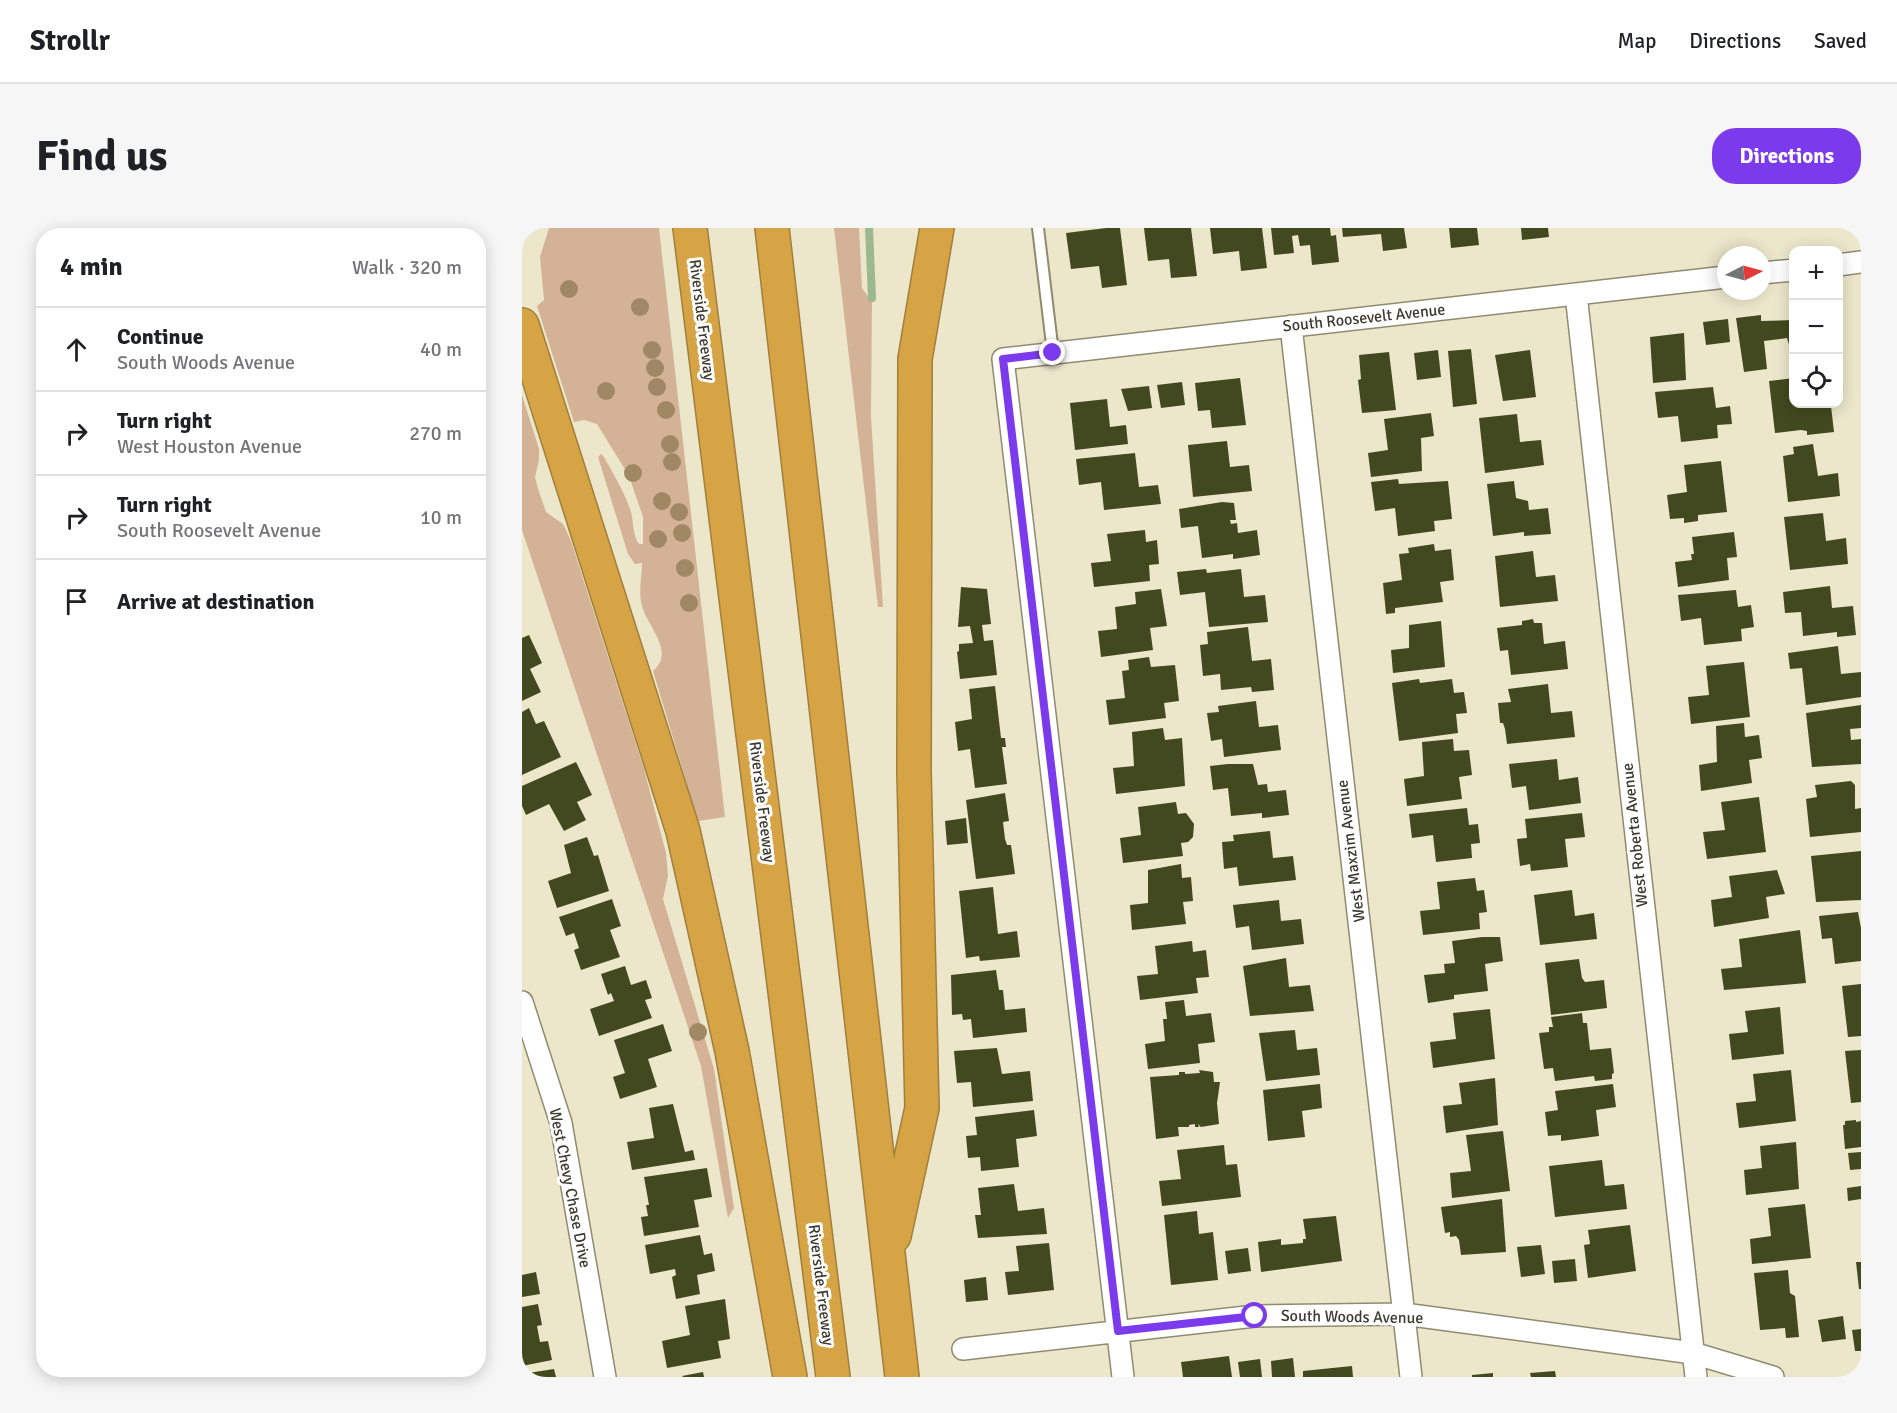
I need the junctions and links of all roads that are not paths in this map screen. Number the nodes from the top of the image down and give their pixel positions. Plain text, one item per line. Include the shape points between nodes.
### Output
1 (690, 228) edge
2 (772, 228) edge
3 (936, 228) edge
4 (1038, 228) edge
5 (1861, 262) edge
6 (1843, 264) edge
7 (1789, 270) edge
8 (1771, 272) edge
9 (1717, 278) edge
10 (1576, 294) junction
11 (522, 325) edge
12 (1292, 326) junction
13 (1053, 353) junction
14 (522, 1002) edge
15 (888, 1261) junction
16 (1404, 1314) junction
17 (1118, 1331) junction
18 (963, 1349) dead end
19 (1693, 1353) junction
20 (605, 1377) edge
21 (790, 1377) edge
22 (833, 1377) edge
23 (902, 1377) edge
24 (1123, 1377) edge
25 (1411, 1377) edge
26 (1696, 1377) edge
27 (1773, 1377) edge

1 - 22 highway, Riverside Freeway
2 - 15 highway
3 - 15 highway via 915,359 914,772 922,1108
4 - 13 lane
5 - 6 street
7 - 8 street
9 - 10 street, South Roosevelt Avenue
10 - 12 street, South Roosevelt Avenue
10 - 19 street, West Roberta Avenue
11 - 21 highway via 683,831 732,1051
12 - 13 street, South Roosevelt Avenue
12 - 16 street, West Maxzim Avenue
13 - 17 street, South Roosevelt Avenue via 1003,359
14 - 20 street, West Chevy Chase Drive via 561,1123
15 - 23 highway
16 - 17 street, South Woods Avenue via 1255,1316
16 - 19 street, South Woods Avenue
16 - 25 street, West Maxzim Avenue
17 - 18 street, South Woods Avenue
17 - 24 street
19 - 26 street, West Roberta Avenue
19 - 27 street, South Woods Avenue

